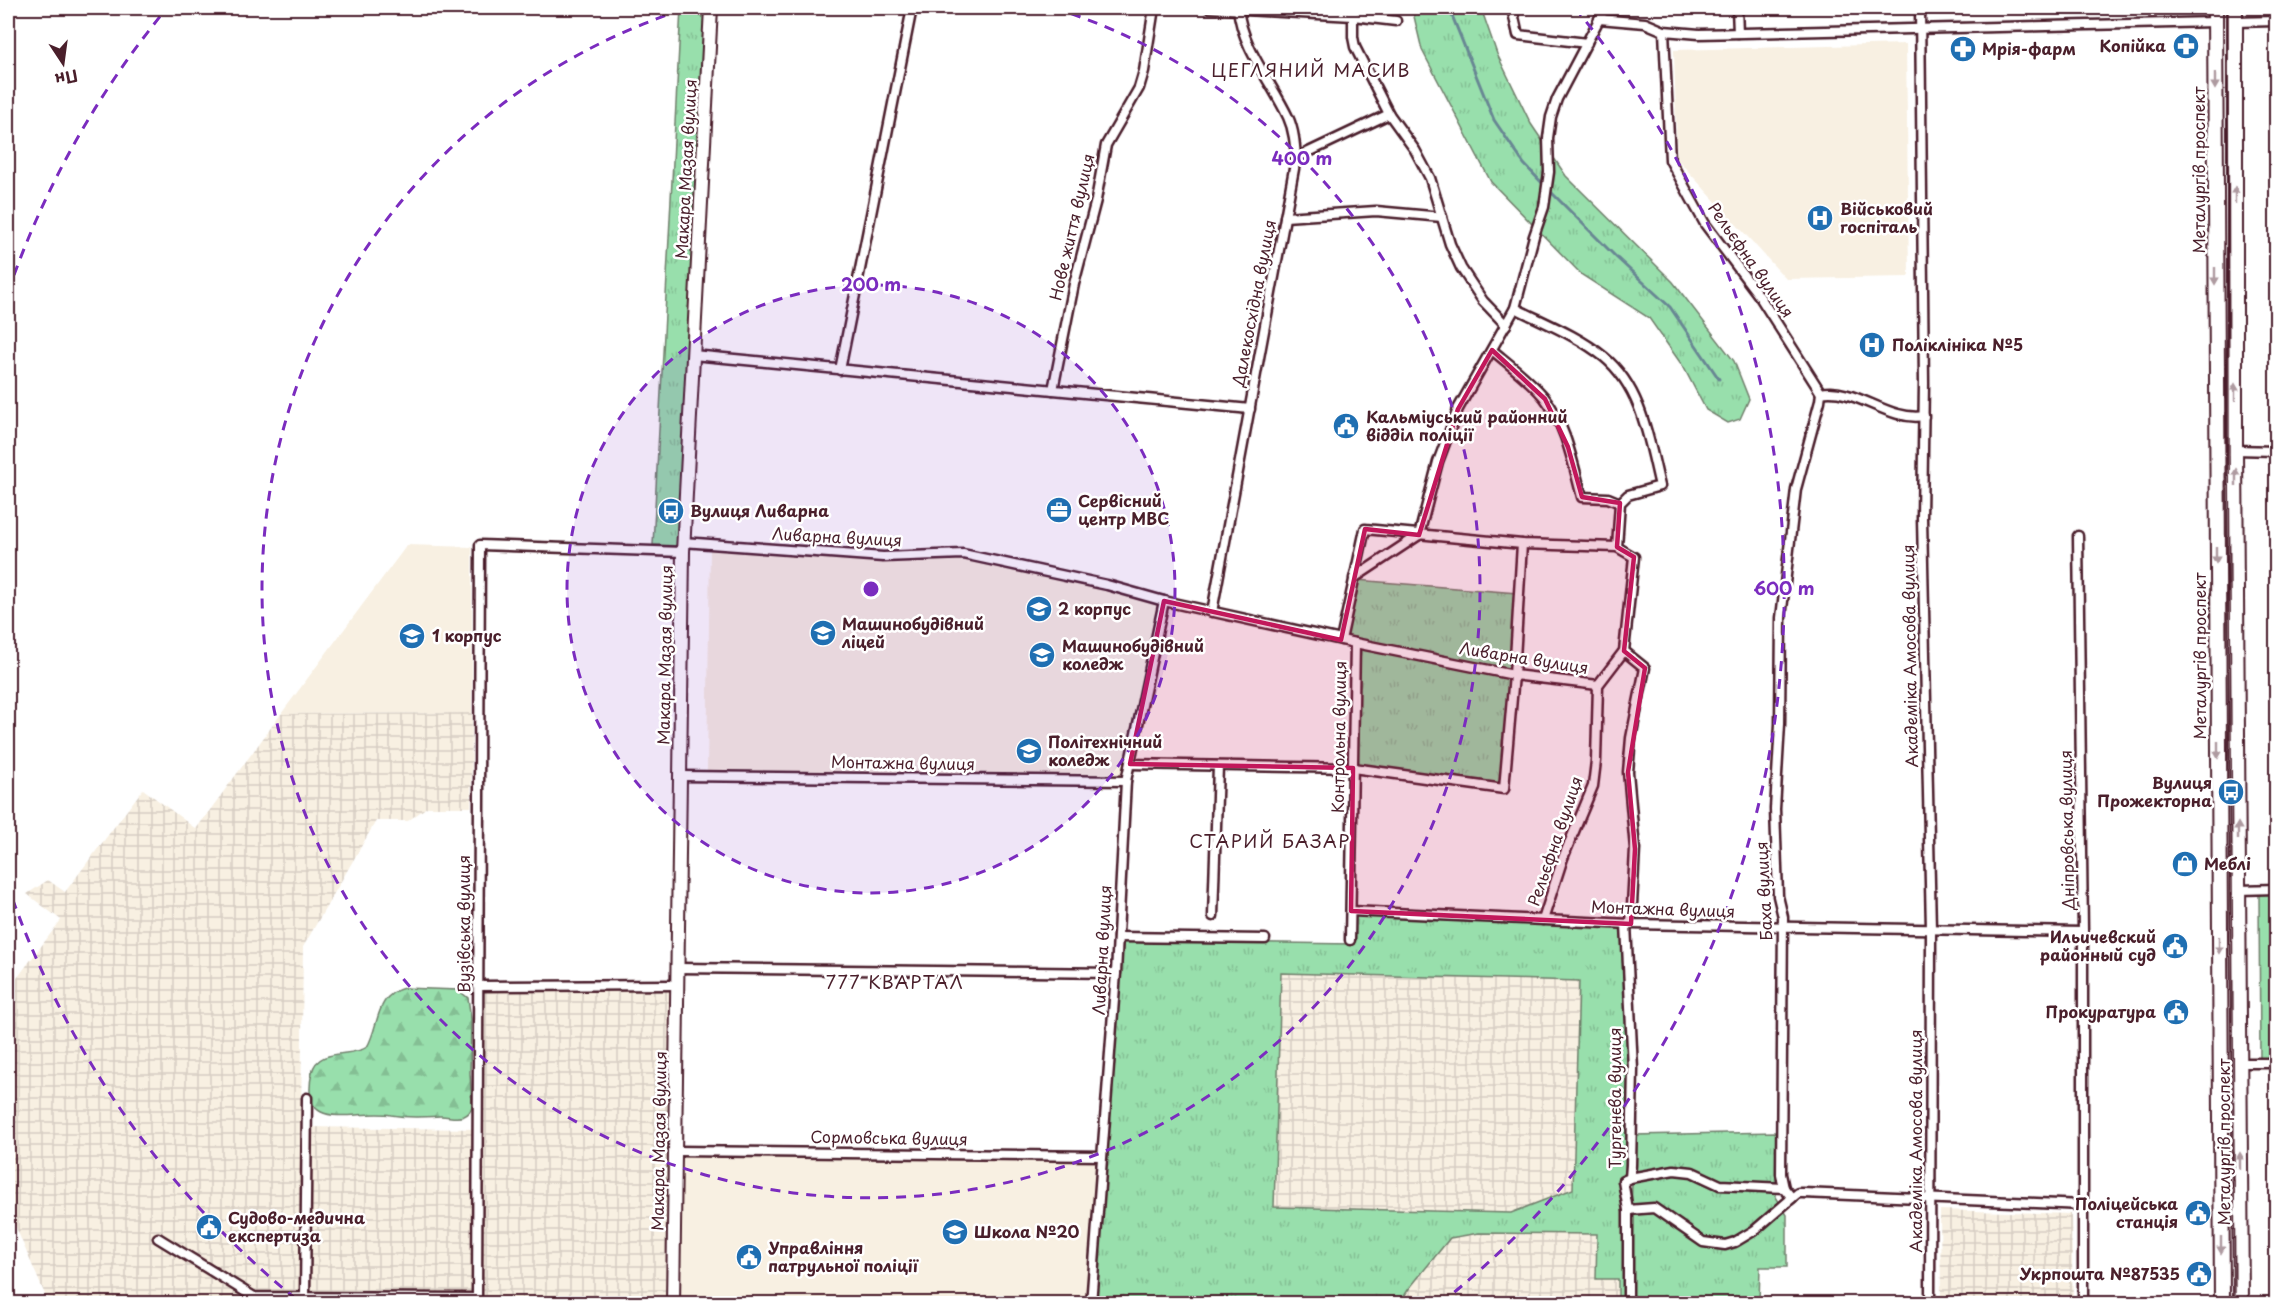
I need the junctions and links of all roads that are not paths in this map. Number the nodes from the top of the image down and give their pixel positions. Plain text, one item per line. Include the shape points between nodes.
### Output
1 (711, 8) edge
2 (912, 8) edge
3 (1154, 8) edge
4 (1209, 8) edge
5 (1512, 8) edge
6 (1605, 8) edge
7 (1737, 8) edge
8 (1920, 8) edge
9 (2214, 8) edge
10 (1238, 9) edge
11 (1353, 12) edge
12 (2235, 15) edge
13 (1599, 19) junction
14 (1396, 21) dead end
15 (2277, 21) edge
16 (2215, 22) junction
17 (1920, 28) junction
18 (1664, 31) junction
19 (1738, 33) junction
20 (1587, 43) junction
21 (1389, 114) junction
22 (1296, 158) junction
23 (1286, 217) junction
24 (1442, 217) junction
25 (1515, 308) junction
26 (1506, 325) junction
27 (1492, 350) junction
28 (693, 355) junction
29 (840, 370) junction
30 (1053, 390) junction
31 (1821, 393) junction
32 (1250, 410) junction
33 (1924, 416) junction
34 (2215, 450) junction
35 (2235, 450) junction
36 (2277, 451) edge
37 (1620, 503) junction
38 (1419, 534) junction
39 (2078, 536) dead end
40 (1522, 544) junction
41 (480, 545) joint
42 (683, 547) junction
43 (1617, 547) junction
44 (1354, 578) junction
45 (1164, 601) junction
46 (1212, 612) junction
47 (1341, 640) junction
48 (1355, 643) junction
49 (1624, 651) junction
50 (1514, 675) junction
51 (1598, 685) junction
52 (1130, 764) junction
53 (1218, 766) junction
54 (1353, 768) junction
55 (680, 776) junction
56 (1126, 781) junction
57 (2277, 889) edge
58 (2219, 890) junction
59 (2239, 890) junction
60 (1351, 911) junction
61 (1213, 916) dead end
62 (1543, 920) junction
63 (1628, 924) junction
64 (1782, 928) junction
65 (1931, 929) junction
66 (2083, 932) junction
67 (1118, 937) junction
68 (1265, 939) dead end
69 (1350, 940) dead end
70 (677, 968) junction
71 (1116, 973) junction
72 (677, 985) junction
73 (478, 986) junction
74 (2277, 1063) edge
75 (2220, 1064) junction
76 (2240, 1064) junction
77 (307, 1098) dead end
78 (675, 1151) junction
79 (1102, 1155) junction
80 (1630, 1178) junction
81 (1784, 1188) junction
82 (1931, 1197) junction
83 (1792, 1198) junction
84 (2083, 1204) junction
85 (1628, 1210) junction
86 (158, 1238) dead end
87 (305, 1298) junction
88 (282, 1301) edge
89 (477, 1301) edge
90 (673, 1304) edge
91 (1091, 1304) edge
92 (1628, 1304) edge
93 (1930, 1304) edge
94 (2083, 1304) edge
95 (2222, 1304) edge
96 (2241, 1304) edge

1 - 28 main road, Макара Мазая вулиця
2 - 29 street
3 - 30 street, Нове життя вулиця via 1139,88 1106,145
4 - 10 street
5 - 20 street via 1518,34
6 - 13 street
7 - 19 street
8 - 17 street, Академіка Амосова вулиця
9 - 16 main road, Металургів проспект
10 - 11 street
10 - 22 street, Далекосхідна вулиця via 1244,37 1288,119
11 - 14 street
11 - 21 street via 1355,47
12 - 15 street
12 - 16 main road
35 -> 12 main road, Металургів проспект
13 - 18 street via 1645,23
13 - 20 street
16 - 17 street
16 -> 34 main road, Металургів проспект
17 - 19 street
17 - 33 street, Академіка Амосова вулиця
18 - 19 street
18 - 31 street, Рельєфна вулиця via 1670,160 1704,224 1760,297
20 - 25 street via 1551,117 1544,207
21 - 22 street
21 - 24 street via 1430,178
22 - 23 street, Далекосхідна вулиця
23 - 24 street via 1376,211
23 - 32 street, Далекосхідна вулиця
24 - 26 street via 1461,268 1483,301
25 - 26 street
25 - 37 street via 1605,357 1634,395 1660,486 1639,490
26 - 27 street
27 - 37 street via 1528,380 1557,418 1582,497 1608,498
27 - 38 street via 1458,409 1438,462
28 - 29 street
28 - 42 main road, Макара Мазая вулиця
29 - 30 street
30 - 32 street
31 - 33 street via 1835,391 1908,418
31 - 64 street, Баха вулиця via 1796,489 1781,618 1775,809
32 - 46 street, Далекосхідна вулиця
33 - 65 street, Академіка Амосова вулиця via 1922,518
34 - 35 main road
34 -> 58 main road, Металургів проспект
35 - 36 street
59 -> 35 main road, Металургів проспект
37 - 43 street
38 - 40 street
38 - 44 street
38 - 44 street, Контрольна вулиця via 1365,529
39 - 66 street, Дніпровська вулиця
40 - 43 street
40 - 50 street
41 - 42 street, Ливарна вулиця
41 - 73 street, Вузівська вулиця
42 - 45 street, Ливарна вулиця via 883,556 963,554
42 - 55 main road, Макара Мазая вулиця
43 - 49 street via 1634,557
44 - 47 street, Контрольна вулиця
45 - 46 street, Ливарна вулиця
45 - 52 street, Ливарна вулиця
46 - 47 street, Ливарна вулиця
47 - 48 street, Ливарна вулиця
48 - 50 street, Ливарна вулиця
48 - 54 street, Контрольна вулиця
49 - 51 street
49 - 63 street via 1645,668 1628,772 1635,849
50 - 51 street, Ливарна вулиця
50 - 54 street via 1504,789
51 - 62 street, Рельєфна вулиця via 1593,786
52 - 53 street
52 - 56 street, Ливарна вулиця
53 - 54 street
53 - 61 street
54 - 60 street, Контрольна вулиця
55 - 56 street, Монтажна вулиця
55 - 70 main road, Макара Мазая вулиця
56 - 67 street, Ливарна вулиця
57 - 59 street
58 - 59 main road
58 -> 75 main road, Металургів проспект
59 - 76 main road, Металургів проспект
60 - 62 street, Монтажна вулиця
60 - 69 street, Контрольна вулиця
62 - 63 street, Монтажна вулиця
63 - 64 street, Монтажна вулиця
63 - 80 street, Тургенєва вулиця via 1633,1069
64 - 65 street, Монтажна вулиця
64 - 81 street, Баха вулиця
65 - 66 street, Монтажна вулиця
65 - 82 street, Академіка Амосова вулиця
66 - 84 street, Дніпровська вулиця
67 - 68 street
67 - 71 street, Ливарна вулиця
70 - 71 street
70 - 72 main road, Макара Мазая вулиця
71 - 79 street, Ливарна вулиця
72 - 73 street
72 - 78 main road, Макара Мазая вулиця
73 - 89 street, Вузівська вулиця
74 - 76 street
75 - 76 main road
75 -> 95 main road, Металургів проспект
96 -> 76 main road, Металургів проспект
77 - 87 street
78 - 79 street, Сормовська вулиця
78 - 90 main road, Макара Мазая вулиця
79 - 91 street, Ливарна вулиця
80 - 81 street via 1674,1170 1692,1172 1720,1185
80 - 85 street, Тургенєва вулиця via 1623,1181
81 - 83 street
82 - 83 street via 1798,1193
82 - 84 street
82 - 93 street, Академіка Амосова вулиця
83 - 85 street via 1755,1230 1725,1245 1703,1242 1654,1208
84 - 94 street, Дніпровська вулиця
85 - 92 street, Тургенєва вулиця
86 - 88 street via 254,1297
87 - 88 street
87 - 89 street

